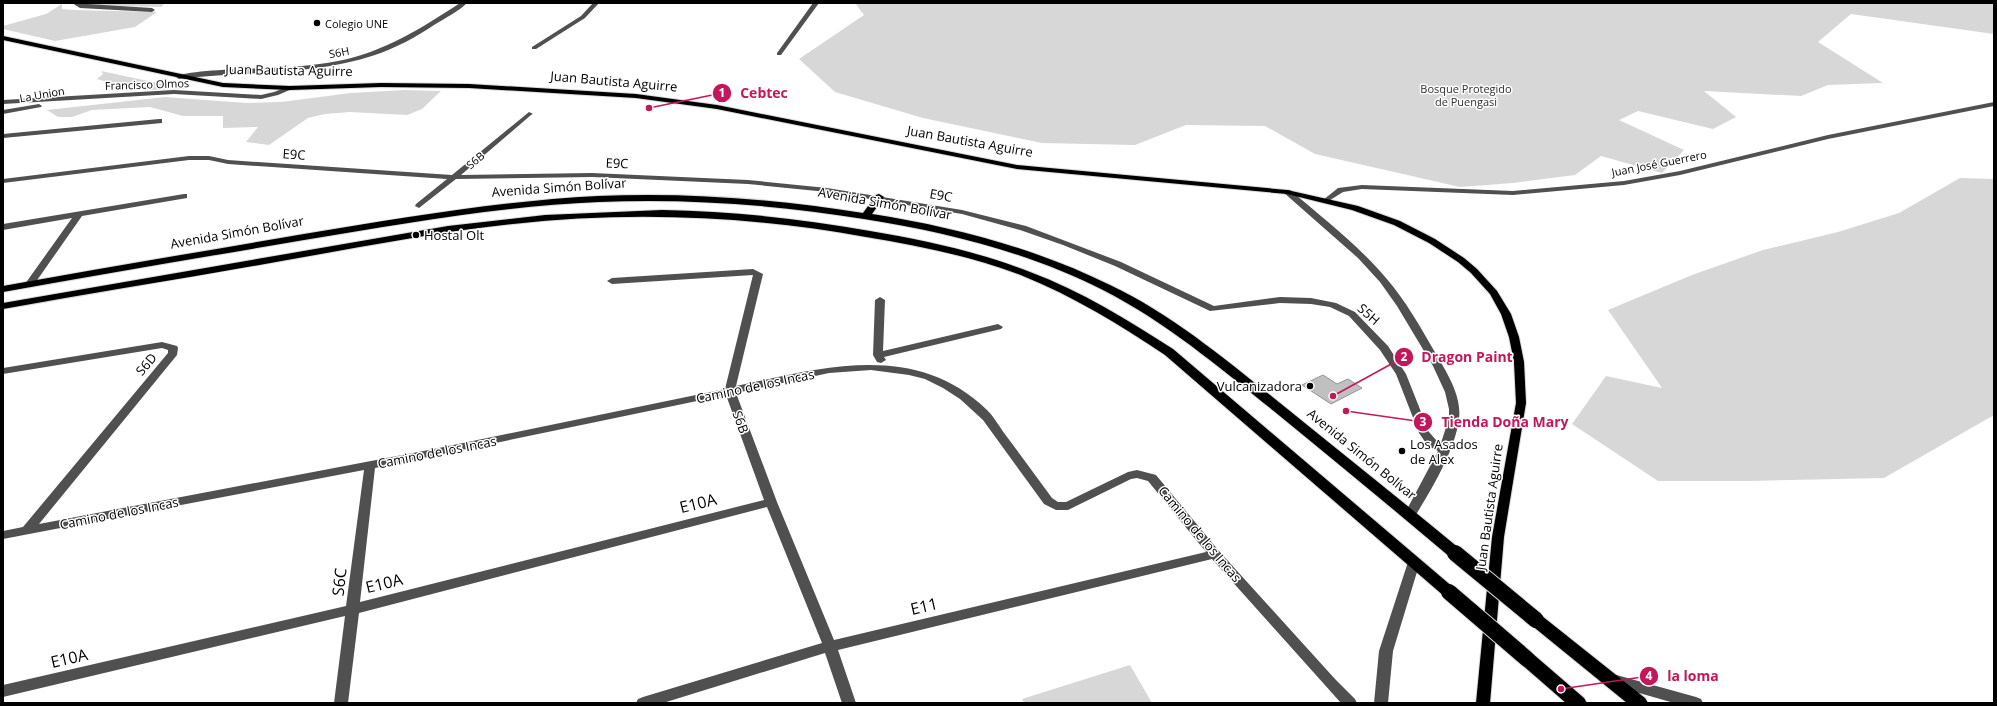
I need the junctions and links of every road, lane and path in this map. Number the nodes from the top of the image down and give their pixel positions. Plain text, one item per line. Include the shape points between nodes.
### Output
1 (75, 3) edge
2 (464, 3) edge
3 (596, 3) edge
4 (816, 3) edge
5 (152, 10) dead end
6 (3, 38) edge
7 (534, 48) dead end
8 (779, 54) dead end
9 (179, 77) junction
10 (290, 88) junction
11 (85, 98) junction
12 (3, 102) edge
13 (1994, 104) edge
14 (3, 112) edge
15 (529, 114) dead end
16 (159, 121) dead end
17 (3, 136) edge
18 (454, 177) junction
19 (3, 181) edge
20 (1287, 192) junction
21 (184, 196) dead end
22 (879, 197) junction
23 (1327, 200) junction
24 (419, 206) dead end
25 (79, 214) junction
26 (866, 216) junction
27 (3, 227) edge
28 (612, 281) dead end
29 (30, 284) junction
30 (3, 288) edge
31 (880, 300) dead end
32 (3, 306) edge
33 (1213, 309) joint
34 (998, 327) dead end
35 (878, 355) junction
36 (886, 368) junction
37 (3, 371) edge
38 (730, 391) junction
39 (1444, 450) junction
40 (370, 465) junction
41 (771, 502) junction
42 (1410, 515) junction
43 (27, 530) junction
44 (3, 535) edge
45 (1215, 554) junction
46 (1414, 562) junction
47 (354, 609) junction
48 (830, 646) junction
49 (1608, 679) junction
50 (3, 691) edge
51 (341, 703) edge
52 (643, 703) edge
53 (849, 703) edge
54 (1350, 703) edge
55 (1381, 703) edge
56 (1483, 703) edge
57 (1578, 703) edge
58 (1639, 703) edge
59 (1696, 703) edge

1 - 5 street via 80,6
2 - 9 street, S6H via 421,32 361,58 305,68 203,73
3 - 7 street via 583,17
4 - 8 street
6 - 9 main road, Juan Bautista Aguirre
9 - 10 main road, Juan Bautista Aguirre via 223,85
10 - 11 street, Francisco Olmos via 262,97 174,92
10 - 20 main road, Juan Bautista Aguirre via 469,86 636,96 717,107 1017,167
11 - 12 street, Francisco Olmos
11 - 14 street, La Union
13 - 23 street, Juan José Guerrero via 1828,137 1680,173 1624,183 1513,193 1362,187 1341,190
15 - 18 street, S6B
16 - 17 street
18 - 19 street, E9C via 189,158
18 - 22 street, E9C via 662,177 756,183
18 - 24 street, S6B
20 - 23 main road, Juan Bautista Aguirre
20 - 39 street via 1361,256 1383,280 1409,316 1449,389 1454,419
21 - 25 street
22 - 26 highway
22 - 33 street, E9C via 962,212 1023,228 1118,264
23 - 56 main road, Juan Bautista Aguirre via 1397,223 1432,240 1461,260 1494,293 1506,314 1514,337 1519,362 1521,403 1498,537
25 - 27 street
25 - 29 street
26 - 29 highway, Avenida Simón Bolívar via 786,204 694,198 553,202 405,220
26 - 42 highway, Avenida Simón Bolívar via 923,225 978,238 1031,255 1079,274 1139,304 1193,339
28 - 38 street via 757,272
29 - 30 highway, Avenida Simón Bolívar
31 - 35 street
32 - 46 highway via 380,241 542,219 692,213 790,221 905,240 960,252 1027,274 1088,302 1130,326 1170,352
33 - 39 street, S5H via 1280,300 1311,301 1333,305 1352,314 1384,348 1401,374 1424,433
34 - 35 street
35 - 36 street
36 - 38 street, Camino de los Incas via 860,366 829,370
36 - 45 street, Camino de los Incas via 937,379 962,394 982,412 1052,504 1068,506 1128,476 1137,474 1152,478
37 - 43 street, S6D via 162,345 173,348 173,353
38 - 40 street, Camino de los Incas
38 - 41 street, S6B
39 - 42 street
40 - 43 street, Camino de los Incas
40 - 47 street, S6C
41 - 47 street, E10A
41 - 48 street, S6B
42 - 49 highway, Avenida Simón Bolívar, bridge
43 - 44 street, Camino de los Incas
45 - 48 street, E11
45 - 54 street, Camino de los Incas
46 - 55 street via 1386,651
46 - 57 highway, bridge
47 - 50 street, E10A
47 - 51 street, S6C
48 - 52 street, E11
48 - 53 street, S6B
49 - 58 highway, Avenida Simón Bolívar
49 - 59 street

